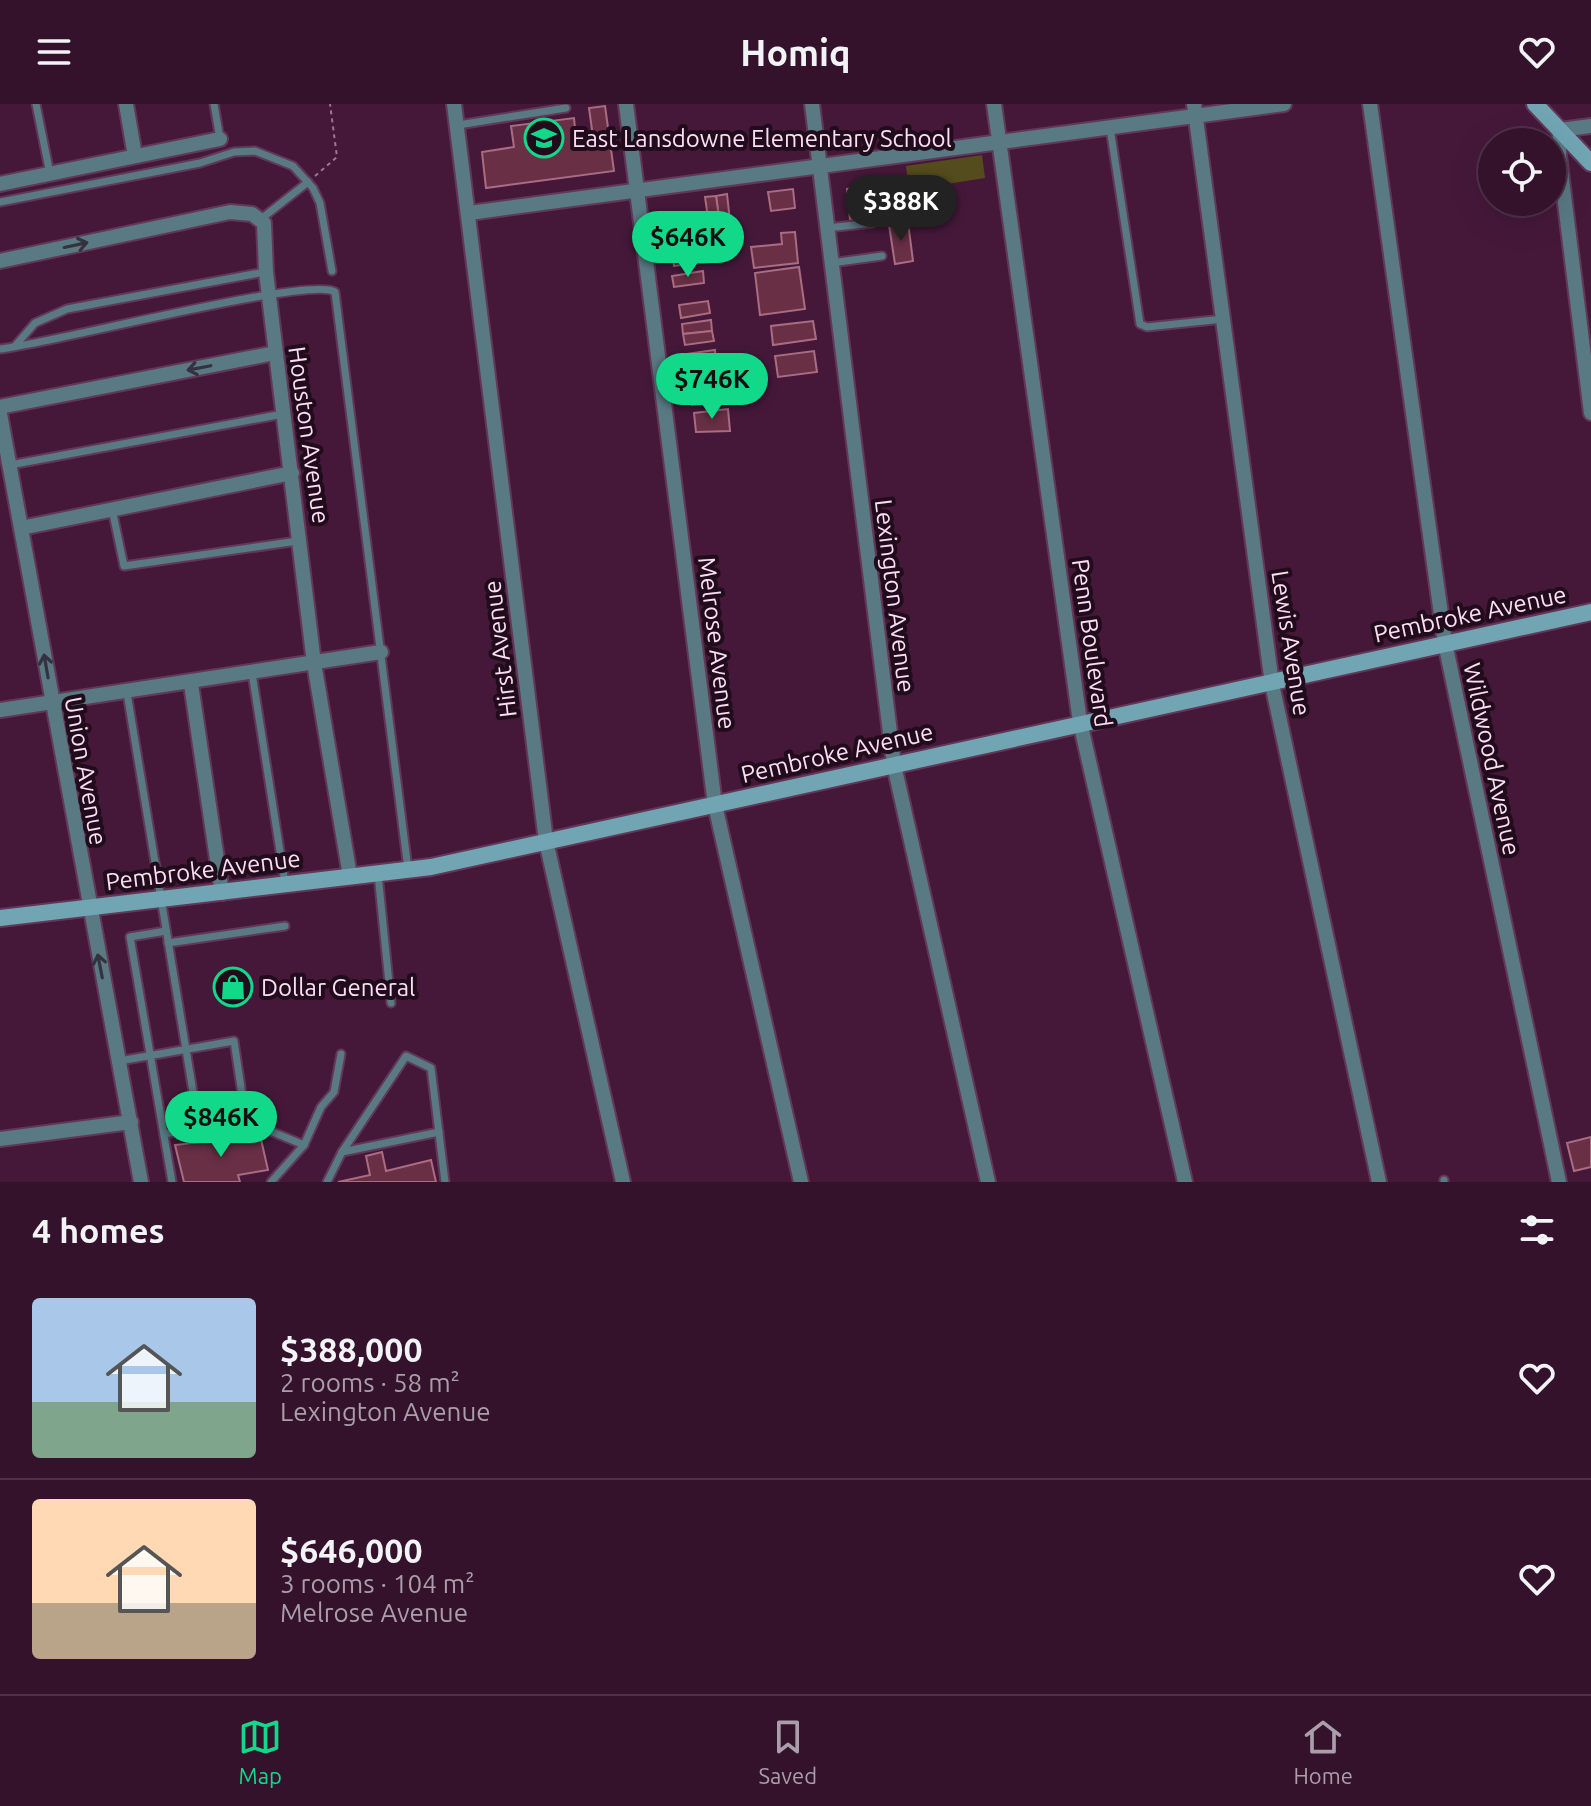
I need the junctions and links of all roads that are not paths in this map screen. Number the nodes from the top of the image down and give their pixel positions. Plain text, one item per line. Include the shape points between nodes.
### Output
1 (36, 104) edge
2 (126, 104) edge
3 (214, 104) edge
4 (454, 104) edge
5 (626, 104) edge
6 (812, 104) edge
7 (994, 104) edge
8 (1284, 104) edge
9 (1370, 104) edge
10 (1535, 104) edge
11 (566, 108) dead end
12 (1194, 110) edge
13 (457, 126) junction
14 (1591, 126) edge
15 (1110, 128) junction
16 (1558, 128) edge
17 (1566, 129) edge
18 (1566, 136) edge
19 (220, 139) joint
20 (999, 143) junction
21 (135, 156) junction
22 (1591, 163) edge
23 (819, 167) junction
24 (50, 174) junction
25 (308, 182) junction
26 (0, 184) edge
27 (637, 191) junction
28 (0, 202) edge
29 (1566, 211) edge
30 (469, 213) junction
31 (259, 218) junction
32 (872, 223) dead end
33 (827, 228) junction
34 (882, 256) dead end
35 (0, 261) edge
36 (831, 263) junction
37 (332, 271) dead end
38 (266, 272) junction
39 (269, 295) junction
40 (1223, 319) junction
41 (13, 348) junction
42 (0, 349) edge
43 (275, 353) junction
44 (0, 407) edge
45 (1591, 413) edge
46 (0, 414) edge
47 (284, 414) junction
48 (3, 444) edge
49 (10, 465) junction
50 (292, 473) junction
51 (112, 509) junction
52 (21, 528) junction
53 (302, 540) junction
54 (1591, 612) edge
55 (1445, 643) junction
56 (381, 652) junction
57 (314, 663) junction
58 (252, 673) junction
59 (191, 684) junction
60 (1272, 684) junction
61 (127, 693) junction
62 (52, 703) junction
63 (0, 710) edge
64 (1080, 722) junction
65 (894, 765) junction
66 (715, 805) junction
67 (546, 841) junction
68 (409, 871) junction
69 (378, 874) junction
70 (350, 876) junction
71 (285, 885) junction
72 (222, 893) junction
73 (161, 900) junction
74 (88, 908) junction
75 (0, 918) edge
76 (285, 926) dead end
77 (166, 931) junction
78 (168, 943) junction
79 (391, 1003) dead end
80 (186, 1049) junction
81 (341, 1054) dead end
82 (151, 1057) junction
83 (119, 1061) junction
84 (246, 1121) junction
85 (131, 1122) junction
86 (199, 1128) junction
87 (439, 1132) junction
88 (164, 1134) junction
89 (0, 1139) edge
90 (304, 1145) junction
91 (342, 1152) junction
92 (141, 1182) edge
93 (172, 1182) edge
94 (271, 1182) edge
95 (327, 1182) edge
96 (445, 1182) edge
97 (623, 1182) edge
98 (801, 1182) edge
99 (988, 1182) edge
100 (1185, 1182) edge
101 (1379, 1182) edge
102 (1559, 1182) edge

1 - 24 lane
2 - 21 street
3 - 19 lane
4 - 13 street, Hirst Avenue
5 - 27 street, Melrose Avenue
6 - 23 street, Lexington Avenue
7 - 20 street, Penn Boulevard
8 - 12 street
9 - 55 street, Wildwood Avenue
10 - 16 street
11 - 13 lane
12 - 15 street
12 - 40 street, Lewis Avenue
13 - 30 street, Hirst Avenue
14 - 17 street
15 - 20 street
15 - 40 lane via 1140,324
18 - 22 street
19 - 21 street
20 - 23 street
20 - 64 street, Penn Boulevard
21 - 24 street
23 - 27 street
23 - 33 street, Lexington Avenue
24 - 26 street
25 - 28 lane via 293,166 272,156 234,152
25 - 31 lane
25 - 37 lane via 320,203
27 - 30 street
27 - 66 street, Melrose Avenue
29 - 45 street
30 - 67 street, Hirst Avenue
35 -> 31 street via 230,212
31 - 38 street, Houston Avenue via 267,238
32 - 33 lane
33 - 36 street, Lexington Avenue
34 - 36 lane
36 - 65 street, Lexington Avenue
38 - 39 street, Houston Avenue
38 - 41 lane via 67,309 35,323
39 - 41 lane
39 - 43 street, Houston Avenue
39 - 56 lane via 323,287 335,292
40 - 60 street, Lewis Avenue
41 - 42 lane
43 -> 44 street
43 - 47 street, Houston Avenue
46 - 48 street, Union Avenue
47 - 49 lane
47 - 50 street, Houston Avenue
48 - 49 street, Union Avenue
49 - 52 street, Union Avenue
50 - 51 street
50 - 53 street, Houston Avenue
51 - 52 street
51 - 53 lane via 124,566
62 -> 52 street, Union Avenue
53 - 57 street, Houston Avenue
54 - 55 street, Pembroke Avenue
55 - 60 street, Pembroke Avenue
55 - 102 street, Wildwood Avenue
56 - 57 street
56 - 68 lane
57 - 58 street
57 - 70 street, Houston Avenue
58 - 59 street
58 - 71 lane
59 - 61 street
59 - 72 street
60 - 64 street, Pembroke Avenue
60 - 101 street, Lewis Avenue
61 - 62 street
61 - 73 lane
62 - 63 street
62 - 74 street, Union Avenue
64 - 65 street, Pembroke Avenue
64 - 100 street, Penn Boulevard
65 - 66 street, Pembroke Avenue
65 - 99 street, Lexington Avenue
66 - 67 street, Pembroke Avenue
66 - 98 street, Melrose Avenue
67 - 68 street, Pembroke Avenue
67 - 97 street, Hirst Avenue
68 - 69 street, Pembroke Avenue
69 - 70 street, Pembroke Avenue
69 - 79 lane
70 - 71 street, Pembroke Avenue
71 - 72 street, Pembroke Avenue
72 - 73 street, Pembroke Avenue
73 - 74 street, Pembroke Avenue
73 - 77 lane
74 - 75 street, Pembroke Avenue
83 -> 74 street, Union Avenue
76 - 78 lane
77 - 78 lane
77 - 82 lane via 130,937
78 - 80 lane
80 - 82 lane
80 - 84 lane via 234,1041
80 - 86 lane
81 - 90 lane via 334,1092
82 - 83 lane
82 - 88 lane
83 - 85 street, Union Avenue
84 - 86 lane
84 - 90 lane
85 - 89 street
85 - 92 street, Union Avenue
86 - 88 lane
87 - 91 lane
87 - 91 lane via 431,1068 406,1056
87 - 96 lane
88 - 93 lane
90 - 94 lane
91 - 95 lane

